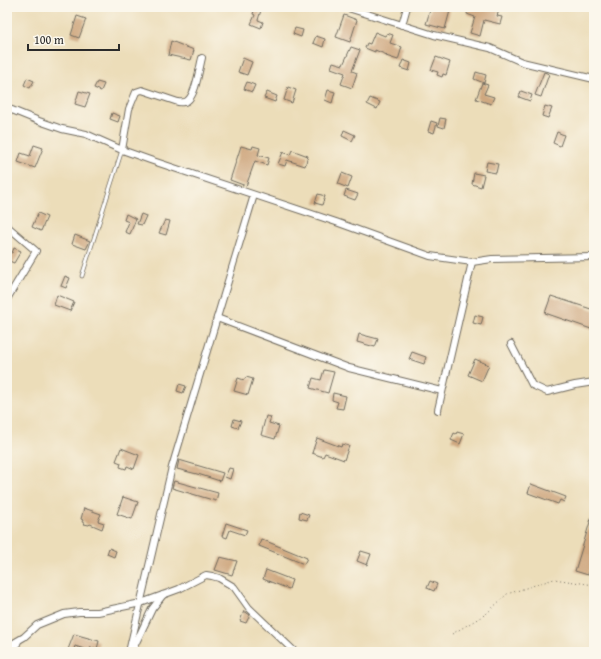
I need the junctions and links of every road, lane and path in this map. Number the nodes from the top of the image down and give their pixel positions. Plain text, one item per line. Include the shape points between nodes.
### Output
1 (345, 7) edge
2 (407, 7) edge
3 (402, 25) junction
4 (202, 58) dead end
5 (594, 79) edge
6 (7, 108) edge
7 (122, 150) junction
8 (254, 195) junction
9 (7, 226) edge
10 (594, 257) edge
11 (472, 262) junction
12 (82, 276) dead end
13 (7, 299) edge
14 (217, 318) junction
15 (511, 344) dead end
16 (594, 382) edge
17 (442, 391) junction
18 (438, 410) dead end
19 (594, 585) edge
20 (163, 595) junction
21 (141, 603) junction
22 (452, 634) dead end
23 (18, 642) junction
24 (7, 647) edge
25 (14, 652) edge
26 (130, 652) edge
27 (295, 652) edge

1 - 3 street
2 - 3 street
3 - 5 street via 490,48 522,62
4 - 7 street via 193,95 188,100 178,102 142,90 136,92 127,114
6 - 7 street via 47,124 86,134
7 - 8 street
7 - 12 lane
8 - 11 street via 430,256
8 - 14 street
9 - 13 street via 36,251
10 - 11 street via 492,259
11 - 17 street
14 - 17 street via 349,368
14 - 21 street via 172,467
15 - 16 street via 532,385 547,392
17 - 18 street
19 - 22 path via 554,579 507,594 486,614
20 - 21 street
20 - 26 street via 152,609
20 - 27 street via 188,586 206,575 219,578 234,586 249,608
21 - 23 street via 98,612 64,614 37,625
21 - 26 street
23 - 24 street
23 - 25 street

